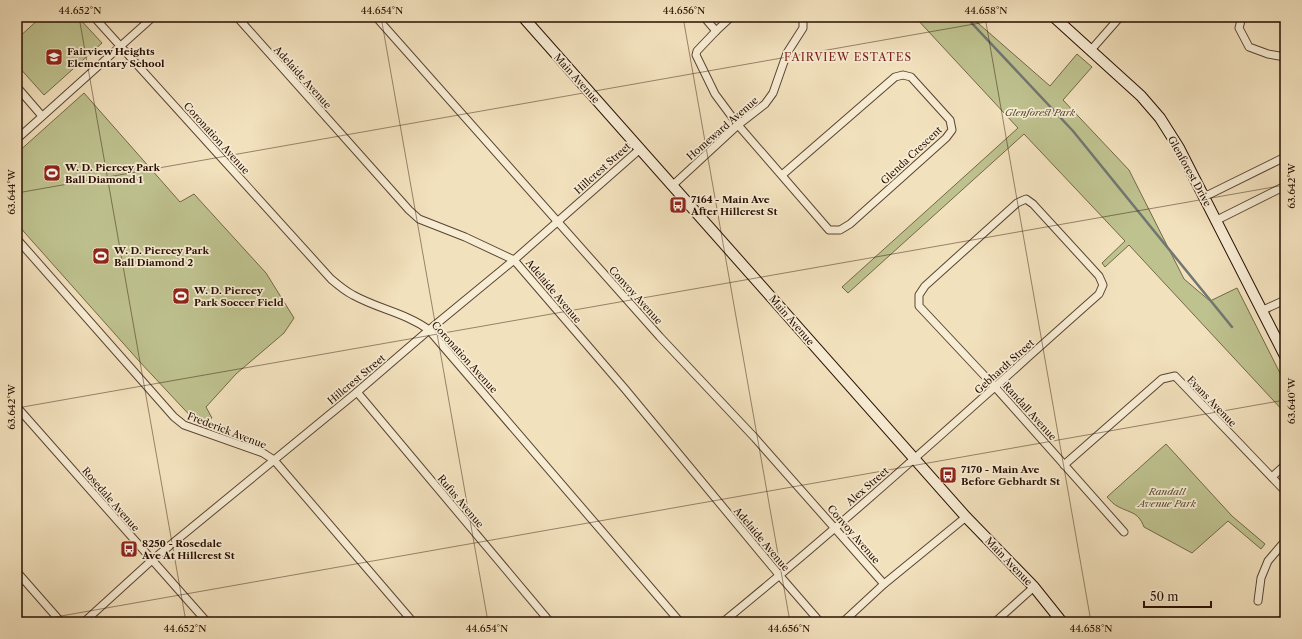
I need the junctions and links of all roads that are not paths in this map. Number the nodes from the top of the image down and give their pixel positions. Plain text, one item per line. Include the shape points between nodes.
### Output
1 (94, 17) edge
2 (153, 17) edge
3 (237, 17) edge
4 (376, 17) edge
5 (523, 17) edge
6 (704, 17) edge
7 (732, 17) edge
8 (800, 17) edge
9 (1054, 17) edge
10 (1120, 17) edge
11 (1242, 17) edge
12 (716, 31) junction
13 (120, 46) junction
14 (1091, 50) junction
15 (1285, 57) edge
16 (17, 87) edge
17 (42, 116) junction
18 (738, 125) junction
19 (17, 139) edge
20 (640, 149) junction
21 (1285, 157) edge
22 (782, 175) junction
23 (673, 185) junction
24 (1285, 186) edge
25 (1204, 196) junction
26 (1217, 220) junction
27 (557, 222) junction
28 (17, 239) edge
29 (514, 260) junction
30 (1285, 300) edge
31 (919, 306) joint
32 (1261, 311) junction
33 (429, 330) junction
34 (1285, 356) edge
35 (995, 387) junction
36 (357, 392) junction
37 (17, 407) edge
38 (914, 458) junction
39 (274, 460) junction
40 (1064, 465) junction
41 (1285, 465) edge
42 (1272, 477) junction
43 (1285, 490) edge
44 (966, 517) junction
45 (835, 527) junction
46 (1124, 532) dead end
47 (1285, 541) edge
48 (151, 561) junction
49 (17, 572) edge
50 (780, 576) junction
51 (884, 584) junction
52 (1034, 587) junction
53 (1258, 602) dead end
54 (61, 622) edge
55 (84, 622) edge
56 (207, 622) edge
57 (413, 622) edge
58 (550, 622) edge
59 (680, 622) edge
60 (723, 622) edge
61 (820, 622) edge
62 (843, 622) edge
63 (995, 622) edge
64 (1062, 622) edge

1 - 13 street, Coronation Avenue
2 - 13 street
3 - 29 street, Adelaide Avenue via 409,210 419,218
4 - 27 street, Convoy Avenue
5 - 20 street, Main Avenue
6 - 12 street
7 - 12 street
8 - 18 street, Homeward Avenue via 804,28 787,53 774,93 765,104
9 - 14 street, Glenforest Drive
10 - 14 street
11 - 15 street via 1239,28 1248,47
12 - 18 street, Glenda Crescent via 696,55 715,94
13 - 17 street
13 - 33 street, Coronation Avenue via 331,279 355,296 418,322
14 - 25 street, Glenforest Drive via 1141,96 1160,118
16 - 17 street
17 - 19 street
18 - 22 street, Glenda Crescent
18 - 23 street, Homeward Avenue
20 - 23 street, Main Avenue
20 - 27 street, Hillcrest Street
21 - 25 street
22 - 22 street, Glenda Crescent via 829,230 840,230 850,224 946,138 952,130 950,120 911,77 895,77
23 - 38 street, Main Avenue
24 - 26 street
25 - 26 street, Glenforest Drive
26 - 32 street, Glenforest Drive
27 - 29 street, Hillcrest Street
27 - 45 street, Convoy Avenue
28 - 39 street, Frederick Avenue via 174,417 184,425 263,453
29 - 33 street, Hillcrest Street
29 - 50 street, Adelaide Avenue
30 - 32 street
31 - 35 street, Randall Avenue
31 - 35 street, Gebhardt Street via 918,295 925,286 1016,203 1026,199 1033,204 1099,276 1102,285 1099,294
32 - 34 street, Glenforest Drive
33 - 36 street, Hillcrest Street
33 - 59 street, Coronation Avenue
35 - 38 street, Gebhardt Street
35 - 40 street, Randall Avenue
36 - 39 street, Hillcrest Street
36 - 58 street, Rufus Avenue
37 - 48 street, Rosedale Avenue
38 - 44 street, Main Avenue
38 - 45 street, Alex Street
39 - 48 street, Hillcrest Street
39 - 57 street, Frederick Avenue
40 - 42 street, Evans Avenue via 1162,379 1175,376
40 - 46 street, Randall Avenue
41 - 42 street
42 - 43 street, Evans Avenue
44 - 51 street
44 - 52 street, Main Avenue
45 - 50 street, Alex Street
45 - 51 street, Convoy Avenue
47 - 53 street via 1268,562 1261,578
48 - 55 street, Hillcrest Street
48 - 56 street, Rosedale Avenue
49 - 54 street
50 - 60 street, Alex Street
50 - 61 street, Adelaide Avenue
51 - 62 street
52 - 63 street
52 - 64 street, Main Avenue

